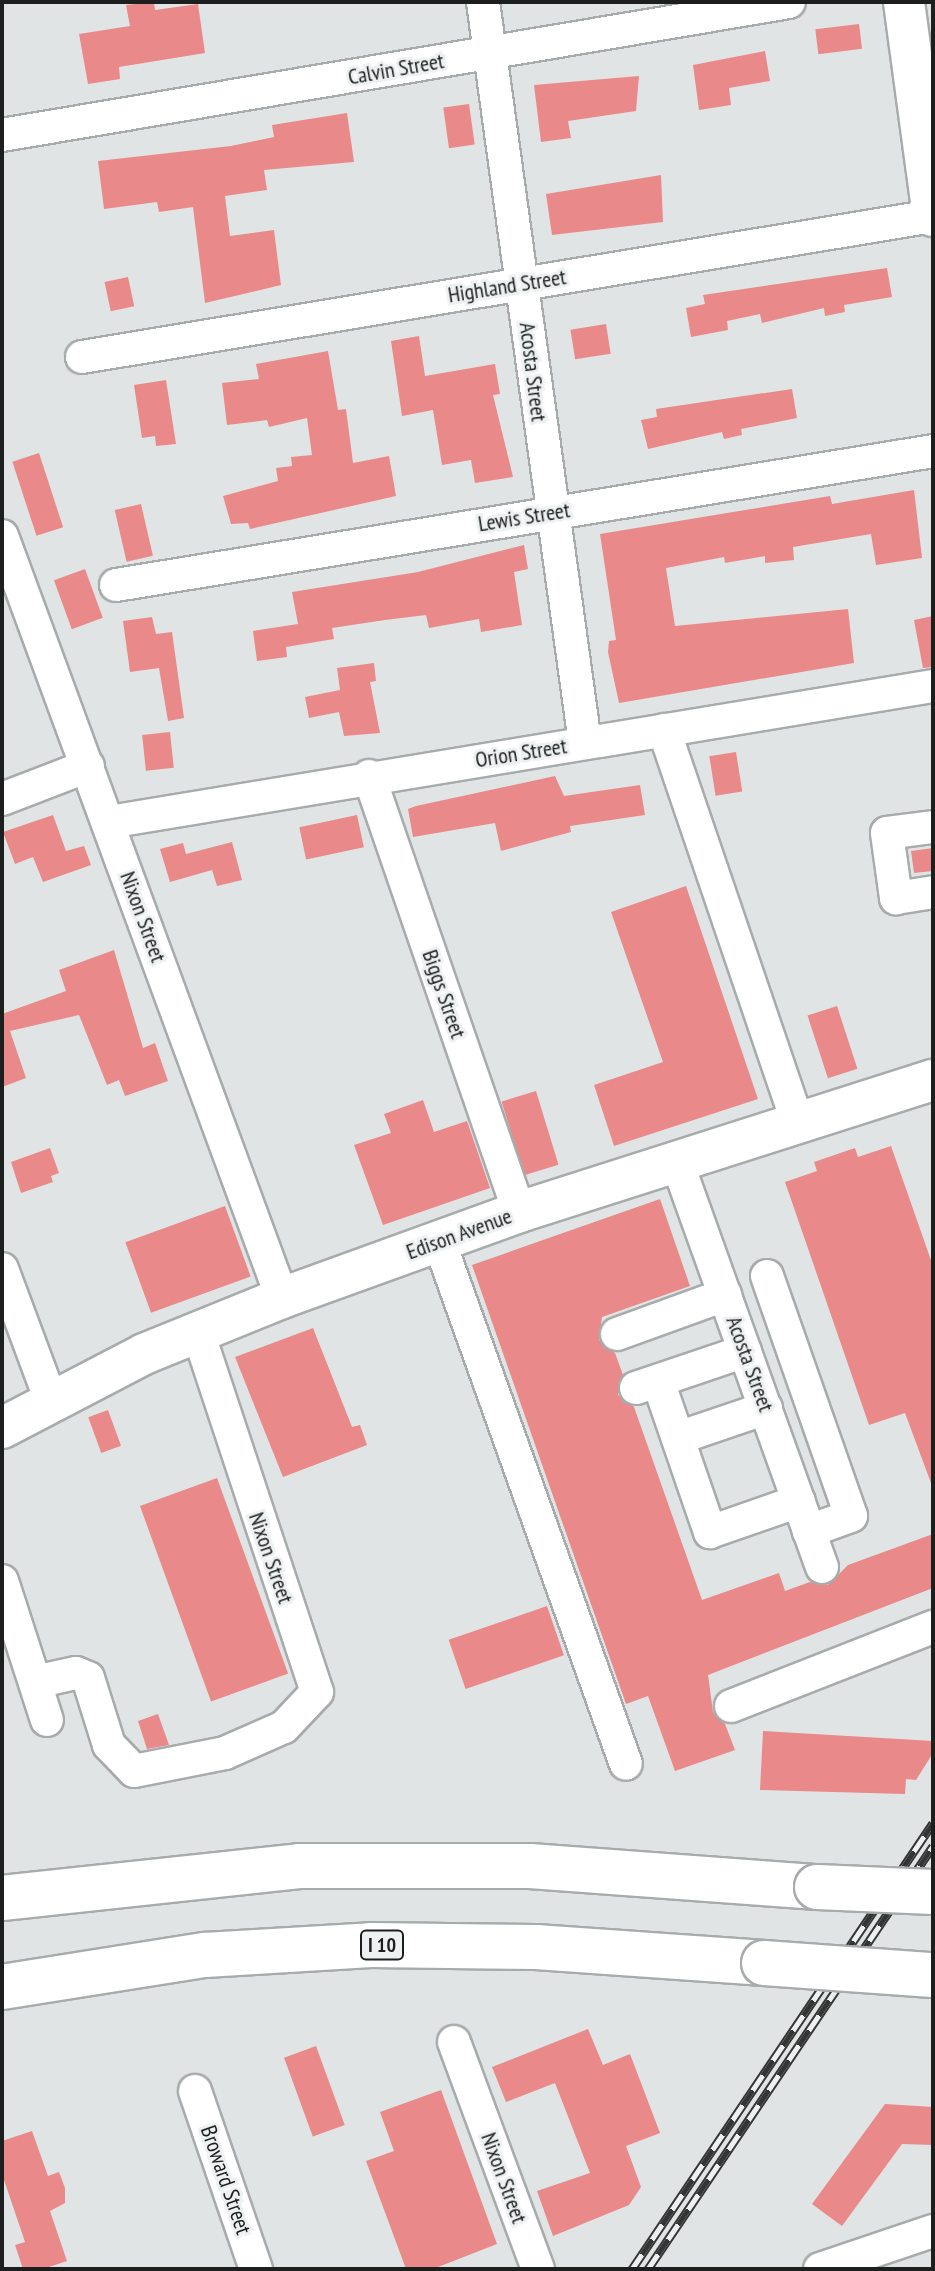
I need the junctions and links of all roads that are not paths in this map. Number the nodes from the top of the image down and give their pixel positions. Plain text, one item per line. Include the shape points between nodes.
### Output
1 (483, 2) edge
2 (789, 2) edge
3 (904, 2) edge
4 (489, 53) junction
5 (2, 135) edge
6 (933, 216) edge
7 (522, 283) junction
8 (82, 357) dead end
9 (933, 451) edge
10 (551, 512) junction
11 (2, 536) edge
12 (116, 585) dead end
13 (933, 686) edge
14 (664, 730) junction
15 (585, 743) junction
16 (88, 766) junction
17 (369, 776) junction
18 (2, 799) edge
19 (109, 822) junction
20 (933, 827) edge
21 (933, 892) edge
22 (933, 1080) edge
23 (798, 1123) junction
24 (677, 1162) junction
25 (519, 1212) junction
26 (439, 1241) junction
27 (2, 1269) edge
28 (767, 1276) dead end
29 (725, 1295) junction
30 (282, 1298) junction
31 (786, 1330) junction
32 (198, 1332) junction
33 (617, 1334) dead end
34 (744, 1348) junction
35 (50, 1398) junction
36 (766, 1408) junction
37 (2, 1428) edge
38 (678, 1438) junction
39 (804, 1516) junction
40 (822, 1567) dead end
41 (2, 1581) edge
42 (933, 1627) edge
43 (35, 1682) junction
44 (731, 1706) dead end
45 (47, 1720) dead end
46 (626, 1764) dead end
47 (933, 1892) edge
48 (2, 1898) edge
49 (933, 1975) edge
50 (2, 1987) edge
51 (454, 2042) dead end
52 (195, 2091) dead end
53 (933, 2231) edge
54 (256, 2269) edge
55 (538, 2269) edge
56 (820, 2269) edge

1 - 4 street, Acosta Street
2 - 4 street, Calvin Street
3 - 6 main road
4 - 5 street, Calvin Street
4 - 7 street, Acosta Street
6 - 7 street, Highland Street
7 - 8 street, Highland Street
7 - 10 street, Acosta Street
9 - 10 street, Lewis Street
10 - 12 street, Lewis Street
10 - 15 street, Acosta Street
11 - 16 street, Nixon Street
13 - 14 street, Orion Street
14 - 15 street, Orion Street
14 - 23 street
15 - 17 street, Orion Street
16 - 18 street
16 - 19 street, Nixon Street
17 - 19 street, Orion Street
17 - 25 street, Biggs Street
19 - 30 street, Nixon Street
20 - 21 street via 887,833 896,898
22 - 23 main road, Edison Avenue
23 - 24 main road, Edison Avenue
24 - 25 main road, Edison Avenue
24 - 29 street, Acosta Street
25 - 26 main road, Edison Avenue
26 - 30 main road, Edison Avenue
26 - 46 street
27 - 35 street
28 - 31 street
29 - 33 street
29 - 34 street, Acosta Street
30 - 32 main road, Edison Avenue
31 - 34 street
31 - 39 street via 851,1516
32 - 35 main road, Edison Avenue
32 - 43 street, Nixon Street via 317,1692 284,1727 225,1753 134,1771 109,1745 88,1678 76,1673
34 - 36 street, Acosta Street
34 - 38 street via 647,1385
35 - 37 main road, Edison Avenue
36 - 38 street
36 - 39 street, Acosta Street
38 - 39 street via 710,1532
39 - 40 street, Acosta Street
41 - 43 street
42 - 44 street
43 - 45 street
47 - 48 highway, bridge via 530,1866 299,1866
49 - 50 highway, I 10, bridge via 536,1947 371,1945 205,1955
51 - 55 street, Nixon Street
52 - 54 street, Broward Street
53 - 56 street

